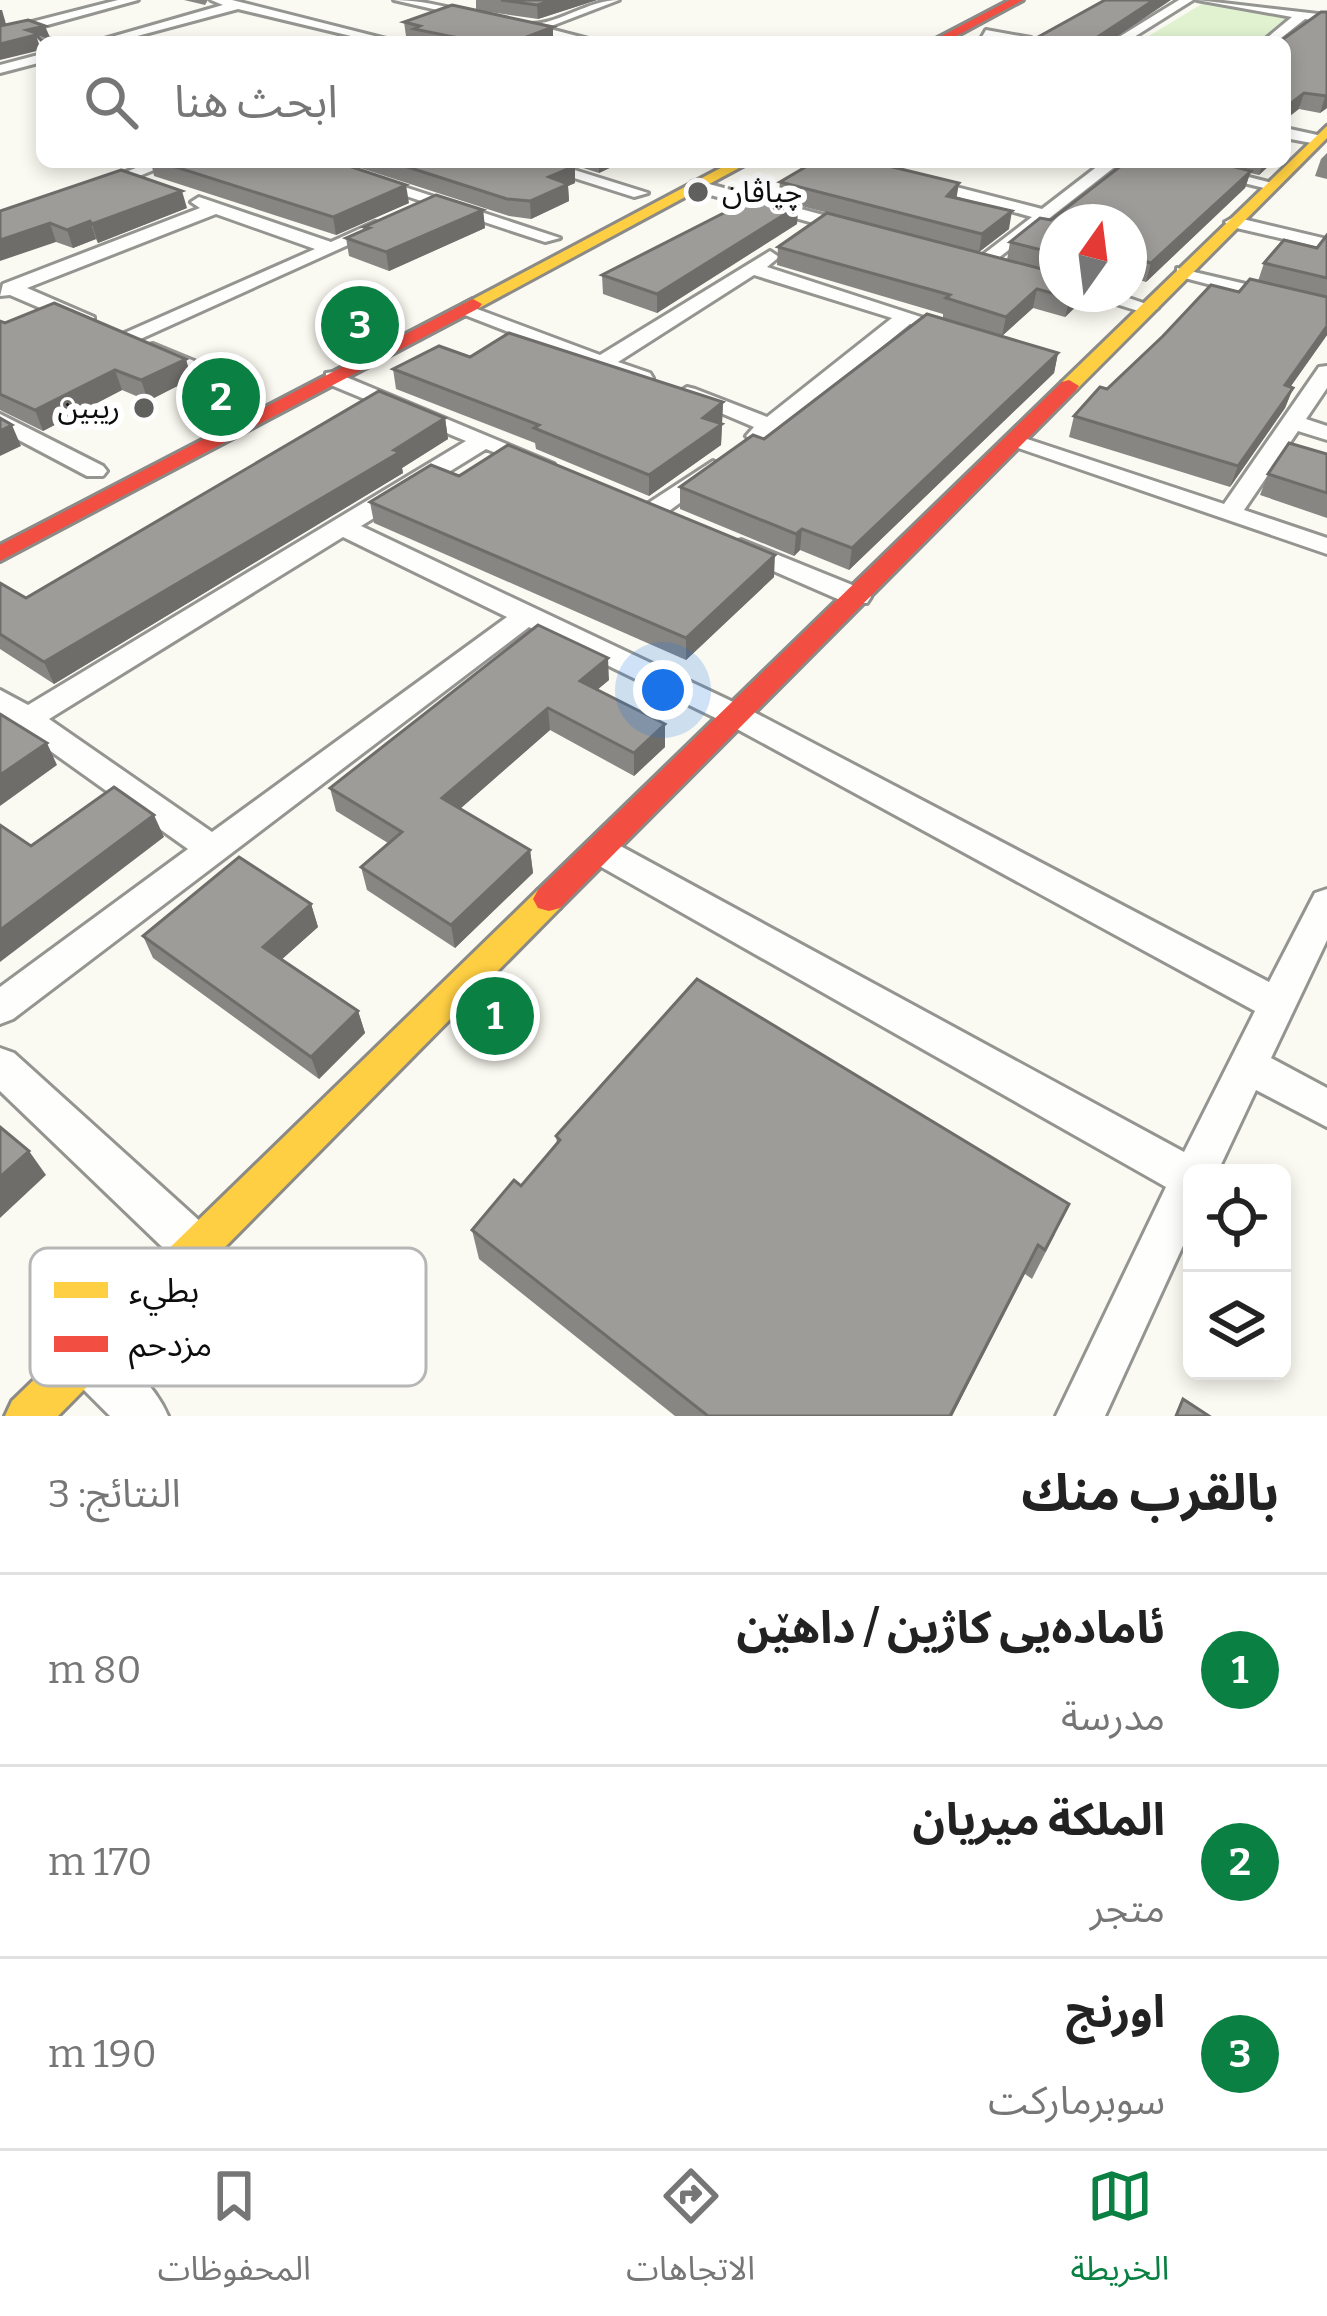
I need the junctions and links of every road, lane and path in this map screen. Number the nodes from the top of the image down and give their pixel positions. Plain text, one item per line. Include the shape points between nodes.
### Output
1 (132, 0) edge
2 (217, 0) edge
3 (289, 0) edge
4 (400, 0) edge
5 (478, 0) edge
6 (613, 0) edge
7 (1018, 0) edge
8 (1050, 0) edge
9 (1187, 0) edge
10 (1203, 0) edge
11 (237, 5) junction
12 (256, 9) junction
13 (446, 10) junction
14 (0, 12) edge
15 (1303, 16) junction
16 (1327, 19) edge
17 (41, 23) junction
18 (532, 28) junction
19 (0, 34) edge
20 (122, 36) edge
21 (366, 36) joint
22 (567, 36) edge
23 (948, 36) edge
24 (982, 36) edge
25 (1127, 36) edge
26 (1276, 36) edge
27 (36, 59) edge
28 (3, 67) edge
29 (1291, 133) edge
30 (1324, 134) edge
31 (1291, 166) edge
32 (149, 168) edge
33 (336, 168) edge
34 (553, 168) edge
35 (862, 168) edge
36 (907, 168) edge
37 (1105, 168) edge
38 (1195, 168) edge
39 (1289, 168) edge
40 (699, 174) edge
41 (126, 176) junction
42 (894, 176) junction
43 (148, 184) edge
44 (1272, 185) junction
45 (84, 191) edge
46 (170, 192) edge
47 (640, 193) junction
48 (436, 202) junction
49 (1056, 204) edge
50 (215, 208) junction
51 (415, 211) edge
52 (1039, 213) edge
53 (1039, 218) edge
54 (394, 220) edge
55 (1234, 222) junction
56 (805, 232) junction
57 (868, 232) edge
58 (551, 238) junction
59 (1327, 244) edge
60 (331, 248) junction
61 (960, 257) edge
62 (753, 269) junction
63 (1184, 272) junction
64 (5, 290) edge
65 (1148, 308) joint
66 (1327, 309) edge
67 (462, 310) junction
68 (907, 316) junction
69 (362, 335) junction
70 (974, 337) edge
71 (127, 339) junction
72 (394, 346) junction
73 (602, 363) junction
74 (1327, 372) edge
75 (334, 378) junction
76 (249, 392) junction
77 (0, 421) edge
78 (1294, 423) junction
79 (771, 426) junction
80 (1327, 433) edge
81 (484, 440) junction
82 (1013, 442) junction
83 (114, 461) junction
84 (569, 476) edge
85 (57, 490) dead end
86 (653, 511) edge
87 (1230, 513) junction
88 (344, 528) junction
89 (714, 537) edge
90 (1327, 546) edge
91 (0, 554) edge
92 (857, 597) junction
93 (527, 616) junction
94 (0, 700) edge
95 (737, 716) junction
96 (27, 719) junction
97 (215, 851) junction
98 (601, 851) junction
99 (1327, 903) edge
100 (1276, 1004) junction
101 (0, 1008) edge
102 (1246, 1064) junction
103 (0, 1066) edge
104 (1327, 1108) edge
105 (1199, 1164) edge
106 (1183, 1171) edge
107 (1183, 1198) edge
108 (196, 1248) edge
109 (198, 1248) edge
110 (58, 1386) edge
111 (114, 1386) edge
112 (27, 1416) edge
113 (144, 1416) edge
114 (1080, 1416) edge

1 - 17 street
2 - 11 street
3 - 12 street
4 - 13 street
5 - 13 street
6 - 18 street
7 - 23 street
8 - 24 street
9 - 25 street
10 - 15 street
11 - 12 street
11 - 20 street
12 - 21 street
13 - 18 street
13 - 21 street
14 - 17 street
15 - 16 street
15 - 26 street
17 - 19 street
18 - 22 street
27 - 28 street
29 - 30 street
30 - 31 street
32 - 41 street
33 - 48 street
34 - 47 street
35 - 42 street
36 - 42 street
37 - 49 street
38 - 44 street
39 - 44 street
40 - 47 street
40 - 56 street
40 - 67 street
41 - 43 street
41 - 45 street
42 - 52 street
44 - 55 street
46 - 50 street
47 - 58 street
48 - 51 street
48 - 58 street
50 - 60 street
50 - 64 street
53 - 61 street via 992,266
54 - 60 street
55 - 59 street
55 - 63 street
56 - 57 street
56 - 62 street
58 - 69 street
60 - 71 street
62 - 68 street
62 - 73 street
63 - 65 street
63 - 66 street
64 - 71 street
65 - 82 street via 1074,367
67 - 72 street
67 - 73 street
68 - 70 street
68 - 79 street
69 - 72 street
69 - 76 street
71 - 76 street
72 - 75 street
73 - 79 street
74 - 78 street
75 - 81 street
75 - 91 street
76 - 83 street
77 - 83 street
78 - 80 street
78 - 87 street
79 - 86 street
81 - 84 street
81 - 88 street
82 - 87 street
82 - 92 street
83 - 85 street
87 - 90 street
88 - 93 street
88 - 96 street
89 - 92 street
92 - 95 street
93 - 95 street
93 - 97 street
94 - 96 street
95 - 98 street
95 - 100 street
96 - 97 street
97 - 101 street
98 - 106 street
98 - 109 street
99 - 100 street
100 - 102 street
102 - 104 street
102 - 105 street
103 - 108 street
107 - 114 street
110 - 112 street
111 - 113 street

